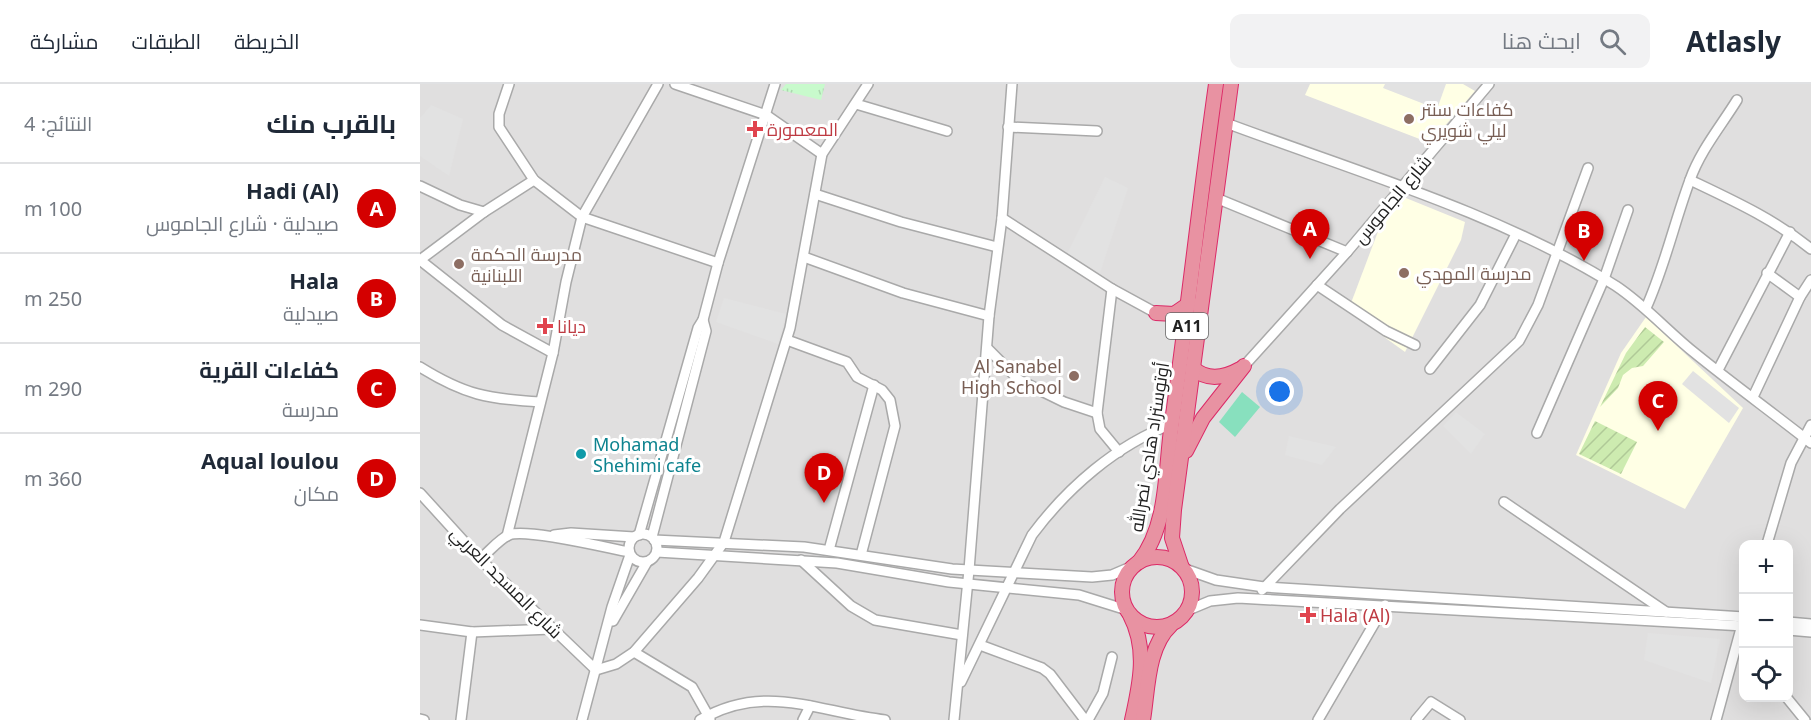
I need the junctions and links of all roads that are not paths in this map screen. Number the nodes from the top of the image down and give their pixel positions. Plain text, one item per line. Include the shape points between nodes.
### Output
1 (509, 84) edge
2 (658, 84) edge
3 (675, 84) edge
4 (774, 84) edge
5 (868, 84) edge
6 (1012, 84) edge
7 (1216, 84) edge
8 (1231, 84) edge
9 (1489, 84) edge
10 (1737, 100) dead end
11 (856, 104) junction
12 (766, 115) junction
13 (1226, 123) junction
14 (1008, 127) junction
15 (947, 131) dead end
16 (1096, 131) dead end
17 (822, 154) junction
18 (1588, 168) dead end
19 (534, 180) junction
20 (1690, 180) junction
21 (420, 186) edge
22 (1402, 188) junction
23 (815, 194) junction
24 (1216, 198) junction
25 (1628, 210) dead end
26 (484, 212) junction
27 (582, 218) junction
28 (1002, 218) junction
29 (1790, 232) junction
30 (1516, 234) junction
31 (997, 247) junction
32 (1811, 249) edge
33 (1347, 252) junction
34 (1558, 255) junction
35 (804, 257) junction
36 (420, 260) edge
37 (718, 263) junction
38 (1767, 273) junction
39 (1604, 279) junction
40 (1811, 280) edge
41 (1317, 285) junction
42 (1112, 289) junction
43 (1800, 297) junction
44 (1190, 303) junction
45 (1646, 308) junction
46 (1156, 313) junction
47 (989, 316) junction
48 (704, 320) junction
49 (1185, 336) junction
50 (787, 340) junction
51 (1415, 345) dead end
52 (988, 349) junction
53 (553, 353) junction
54 (1244, 366) junction
55 (420, 367) edge
56 (1193, 368) junction
57 (1430, 369) dead end
58 (1718, 370) junction
59 (874, 385) junction
60 (1753, 397) junction
61 (540, 402) junction
62 (1097, 413) junction
63 (1172, 424) junction
64 (1811, 425) edge
65 (1537, 433) dead end
66 (1808, 440) edge
67 (1119, 452) junction
68 (1179, 466) junction
69 (420, 493) edge
70 (1504, 502) dead end
71 (507, 536) junction
72 (546, 536) junction
73 (636, 536) junction
74 (653, 538) junction
75 (1768, 540) edge
76 (724, 542) junction
77 (829, 550) junction
78 (657, 552) junction
79 (630, 554) junction
80 (717, 554) junction
81 (861, 555) junction
82 (480, 559) junction
83 (801, 560) junction
84 (647, 561) junction
85 (1136, 564) junction
86 (1183, 567) junction
87 (969, 570) junction
88 (1014, 572) junction
89 (968, 584) junction
90 (1264, 587) junction
91 (1007, 588) junction
92 (1257, 600) junction
93 (1384, 605) junction
94 (1186, 611) junction
95 (1128, 612) junction
96 (1668, 613) junction
97 (1739, 622) edge
98 (1739, 622) edge
99 (1793, 622) edge
100 (1811, 624) edge
101 (420, 625) edge
102 (1171, 625) junction
103 (552, 629) junction
104 (1793, 630) edge
105 (472, 632) junction
106 (1811, 632) edge
107 (962, 635) junction
108 (606, 637) junction
109 (1739, 637) edge
110 (980, 645) junction
111 (634, 652) junction
112 (1112, 657) dead end
113 (596, 670) junction
114 (959, 687) junction
115 (1790, 702) edge
116 (810, 706) junction
117 (710, 717) edge
118 (460, 720) edge
119 (580, 720) edge
120 (700, 720) edge
121 (803, 720) edge
122 (879, 720) edge
123 (954, 720) edge
124 (1087, 720) edge
125 (1132, 720) edge
126 (1143, 720) edge
127 (1318, 720) edge
128 (1416, 720) edge
129 (1460, 720) edge
130 (1716, 720) edge
131 (1805, 720) edge

1 - 19 street via 499,127
2 - 27 street
3 - 12 street
4 - 12 street
5 - 11 street
6 - 14 street
7 - 44 highway, أوتوستراد هادي نصرالله / A11
8 - 13 highway, أوتوستراد هادي نصرالله / A11
9 - 22 street, شارع الجاموس
10 - 20 street
11 - 15 street
11 - 17 street
12 - 17 street
12 - 37 street
13 - 22 street
13 - 24 highway, أوتوستراد هادي نصرالله / A11
14 - 16 street
14 - 28 street
17 - 23 street
18 - 34 street
19 - 26 street
19 - 27 street
20 - 29 street
20 - 45 street via 1665,263
21 - 26 street
22 - 30 street
22 - 33 street, شارع الجاموس
23 - 31 street
23 - 35 street
24 - 33 street
24 - 56 highway, أوتوستراد هادي نصرالله / A11
25 - 39 street
26 - 36 street
27 - 37 street
27 - 53 street
28 - 31 street
28 - 42 street
29 - 32 street
29 - 38 street
30 - 34 street
30 - 57 street via 1480,304
31 - 47 street
33 - 41 street, شارع الجاموس
34 - 39 street
34 - 90 street via 1519,341 1340,509
35 - 47 street via 903,293
35 - 50 street
36 - 53 street via 502,325
37 - 48 street
38 - 43 street
38 - 58 street
39 - 45 street
39 - 65 street
40 - 43 street
41 - 51 street via 1386,332
41 - 54 street, شارع الجاموس
42 - 46 street
42 - 62 street
43 - 60 street
44 - 46 highway via 1174,314
44 - 49 highway, أوتوستراد هادي نصرالله / A11
45 - 58 street
46 - 49 highway
47 - 52 street
48 - 73 street via 695,338
48 - 74 street via 706,330
49 - 63 highway, أوتوستراد هادي نصرالله / A11
50 - 59 street via 847,362 857,377
50 - 76 street
52 - 62 street via 1019,380
52 - 87 street
53 - 61 street
54 - 56 highway via 1232,374 1216,377
54 - 68 highway via 1203,418
55 - 61 street via 467,393
56 - 68 highway, أوتوستراد هادي نصرالله / A11
58 - 60 street
59 - 77 street
59 - 81 street via 890,400 895,426
60 - 66 street
61 - 71 street
62 - 67 street via 1100,429
63 - 67 street
63 - 85 highway, أوتوستراد هادي نصرالله / A11 via 1160,517 1151,544
64 - 66 street
66 - 75 street via 1791,463
67 - 88 street via 1084,479 1042,521
68 - 86 highway, أوتوستراد هادي نصرالله / A11 via 1172,529 1173,544
69 - 82 street, شارع المسجد العربي
70 - 96 street
71 - 72 street
71 - 82 street
72 - 73 street
72 - 79 street
73 - 74 street
73 - 79 street via 629,544
74 - 76 street
74 - 78 street
76 - 77 street
76 - 80 street
77 - 81 street
78 - 80 street
78 - 84 street
79 - 84 street via 640,562
79 - 108 street
80 - 83 street
80 - 111 street
81 - 87 street
82 - 103 street, شارع المسجد العربي
83 - 89 street
83 - 107 street via 851,606 875,620
84 - 108 street
85 - 86 highway, أوتوستراد هادي نصرالله via 1160,557
85 - 88 street via 1112,575 1092,577
85 - 95 highway, أوتوستراد هادي نصرالله / A11 via 1122,587
86 - 90 street via 1216,580
86 - 94 highway, أوتوستراد هادي نصرالله / A11 via 1193,591
87 - 88 street
87 - 89 street
88 - 91 street
89 - 91 street
89 - 107 street
90 - 92 street
90 - 96 street
91 - 95 street via 1079,595
91 - 110 street
92 - 93 street
92 - 94 street via 1217,599
93 - 98 street
93 - 127 street
94 - 102 highway
95 - 102 highway via 1152,627
95 - 125 highway, أوتوستراد هادي نصرالله / A11 via 1137,630 1142,657
96 - 97 street
99 - 100 street
101 - 105 street
102 - 126 highway via 1154,655
103 - 105 street
103 - 113 street, شارع المسجد العربي
104 - 106 street
105 - 118 street
107 - 114 street
108 - 113 street
109 - 130 street
110 - 114 street
110 - 124 street via 1042,668
111 - 113 street via 616,664
111 - 117 street via 692,687
112 - 124 street via 1103,693
113 - 119 street
114 - 123 street
115 - 131 street
116 - 117 street via 750,700
116 - 121 street
116 - 122 street
117 - 120 street
128 - 129 street via 1431,702

